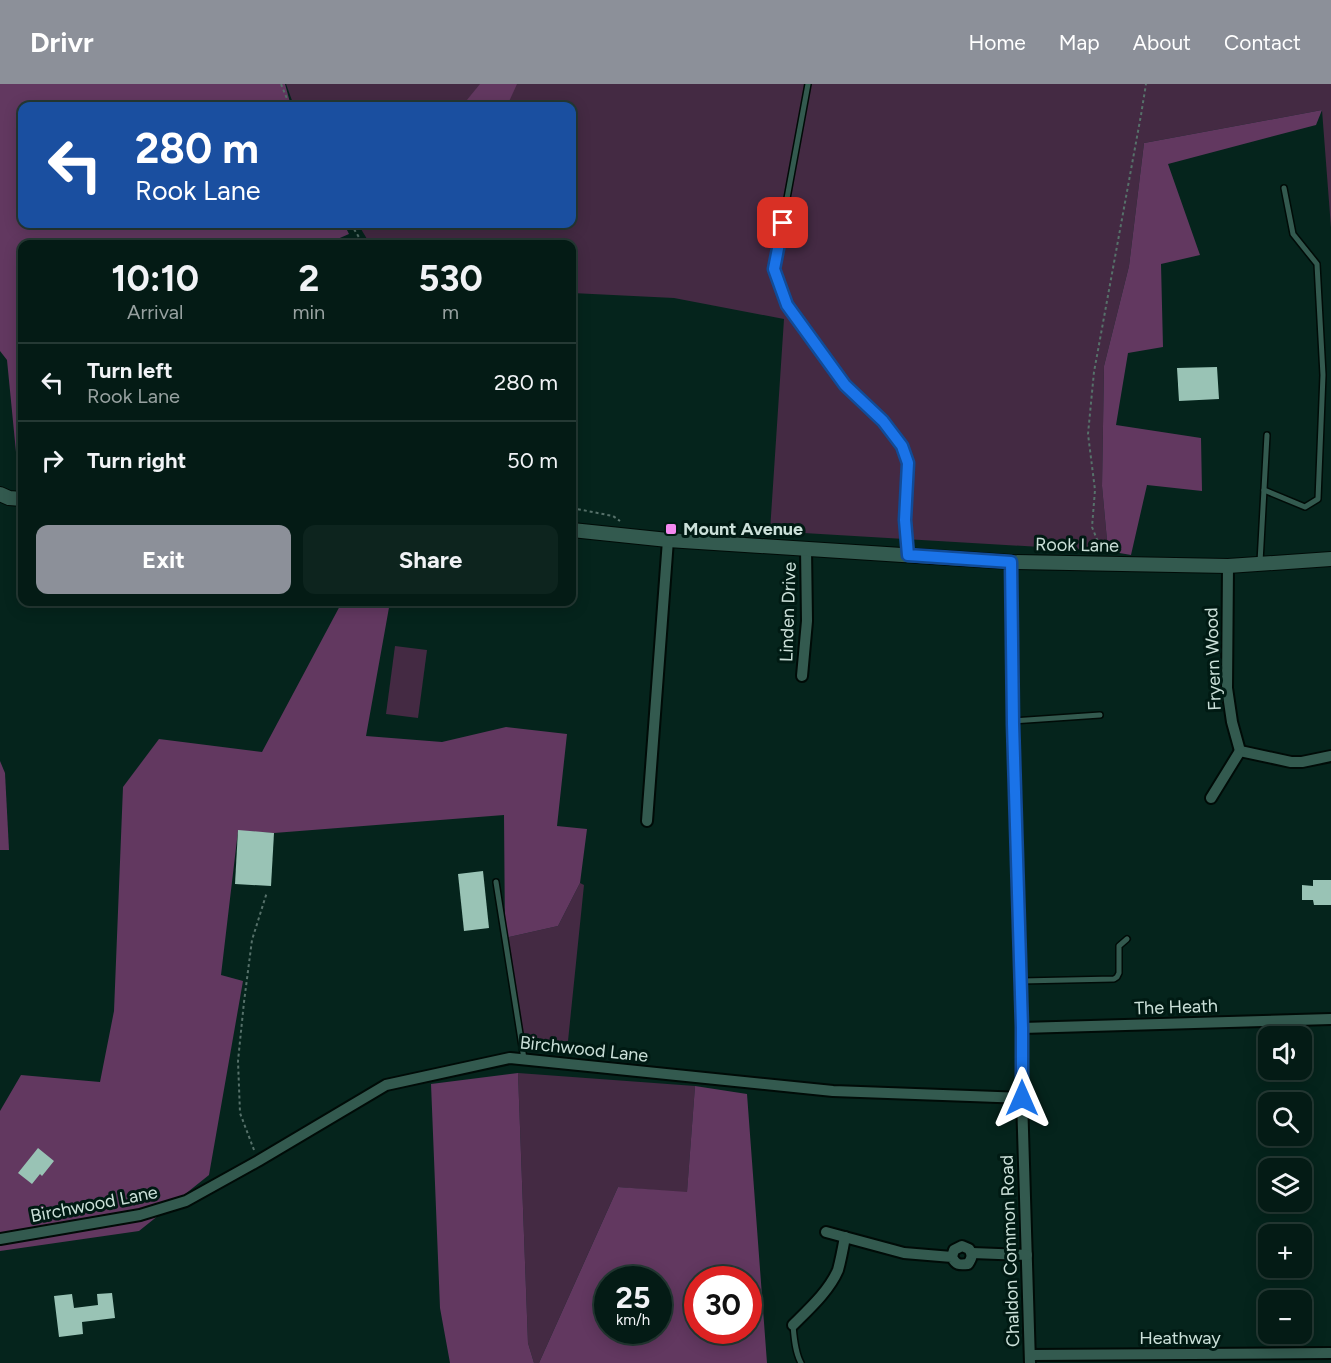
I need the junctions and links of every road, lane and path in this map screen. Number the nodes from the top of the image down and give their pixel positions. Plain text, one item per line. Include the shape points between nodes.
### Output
1 (281, 84) edge
2 (808, 84) edge
3 (1146, 84) edge
4 (288, 102) edge
5 (1284, 188) dead end
6 (1267, 435) dead end
7 (1264, 489) junction
8 (0, 494) edge
9 (18, 499) edge
10 (576, 509) edge
11 (576, 530) edge
12 (628, 537) junction
13 (668, 540) junction
14 (806, 548) junction
15 (908, 555) junction
16 (1331, 559) edge
17 (1011, 562) junction
18 (1101, 563) junction
19 (1260, 563) junction
20 (1228, 566) junction
21 (802, 676) dead end
22 (1100, 715) dead end
23 (1013, 721) junction
24 (1240, 751) junction
25 (1331, 756) edge
26 (1211, 798) dead end
27 (647, 821) dead end
28 (496, 882) dead end
29 (267, 892) dead end
30 (1127, 939) dead end
31 (1021, 981) junction
32 (1331, 1019) edge
33 (1022, 1028) junction
34 (524, 1059) junction
35 (1022, 1098) junction
36 (258, 1161) junction
37 (826, 1232) dead end
38 (845, 1237) junction
39 (0, 1239) edge
40 (1026, 1255) junction
41 (793, 1325) joint
42 (1331, 1353) edge
43 (1030, 1359) edge
44 (801, 1363) edge

1 - 4 path
2 - 15 lane via 774,269 787,305 812,340 845,385 883,421 902,446 908,463
3 - 18 path via 1094,372 1088,434 1095,490 1092,527 1101,548
5 - 7 lane via 1293,234 1317,264 1323,375 1318,499 1305,507
6 - 7 lane
7 - 19 lane
8 - 9 main road
10 - 12 path via 613,516 622,522
11 - 12 main road, Rook Lane
12 - 13 main road, Rook Lane
13 - 14 main road, Rook Lane
13 - 27 street
14 - 15 main road, Rook Lane
14 - 21 street, Linden Drive via 807,621
15 - 17 main road, Rook Lane
16 - 19 main road, Rook Lane
17 - 18 main road, Rook Lane
17 - 23 street, Chaldon Common Road
18 - 20 main road, Rook Lane
19 - 20 main road, Rook Lane
20 - 24 street, Fryern Wood via 1227,688
22 - 23 lane
23 - 31 street, Chaldon Common Road
24 - 25 street via 1291,762
24 - 26 street
28 - 34 lane
29 - 36 path via 252,940 238,1061 240,1113
30 - 31 lane via 1119,946 1119,973 1114,979
31 - 33 street, Chaldon Common Road
32 - 33 street, The Heath
33 - 35 street, Chaldon Common Road
34 - 35 street, Birchwood Lane via 833,1091
34 - 36 street, Birchwood Lane via 510,1058 386,1085
35 - 40 street, Chaldon Common Road
36 - 39 street, Birchwood Lane via 186,1201 140,1215
37 - 38 street
38 - 40 street via 904,1253 952,1257 954,1250 962,1246 972,1253
38 - 41 street via 837,1272
40 - 43 street, Chaldon Common Road
41 - 44 lane
42 - 43 street, Heathway

